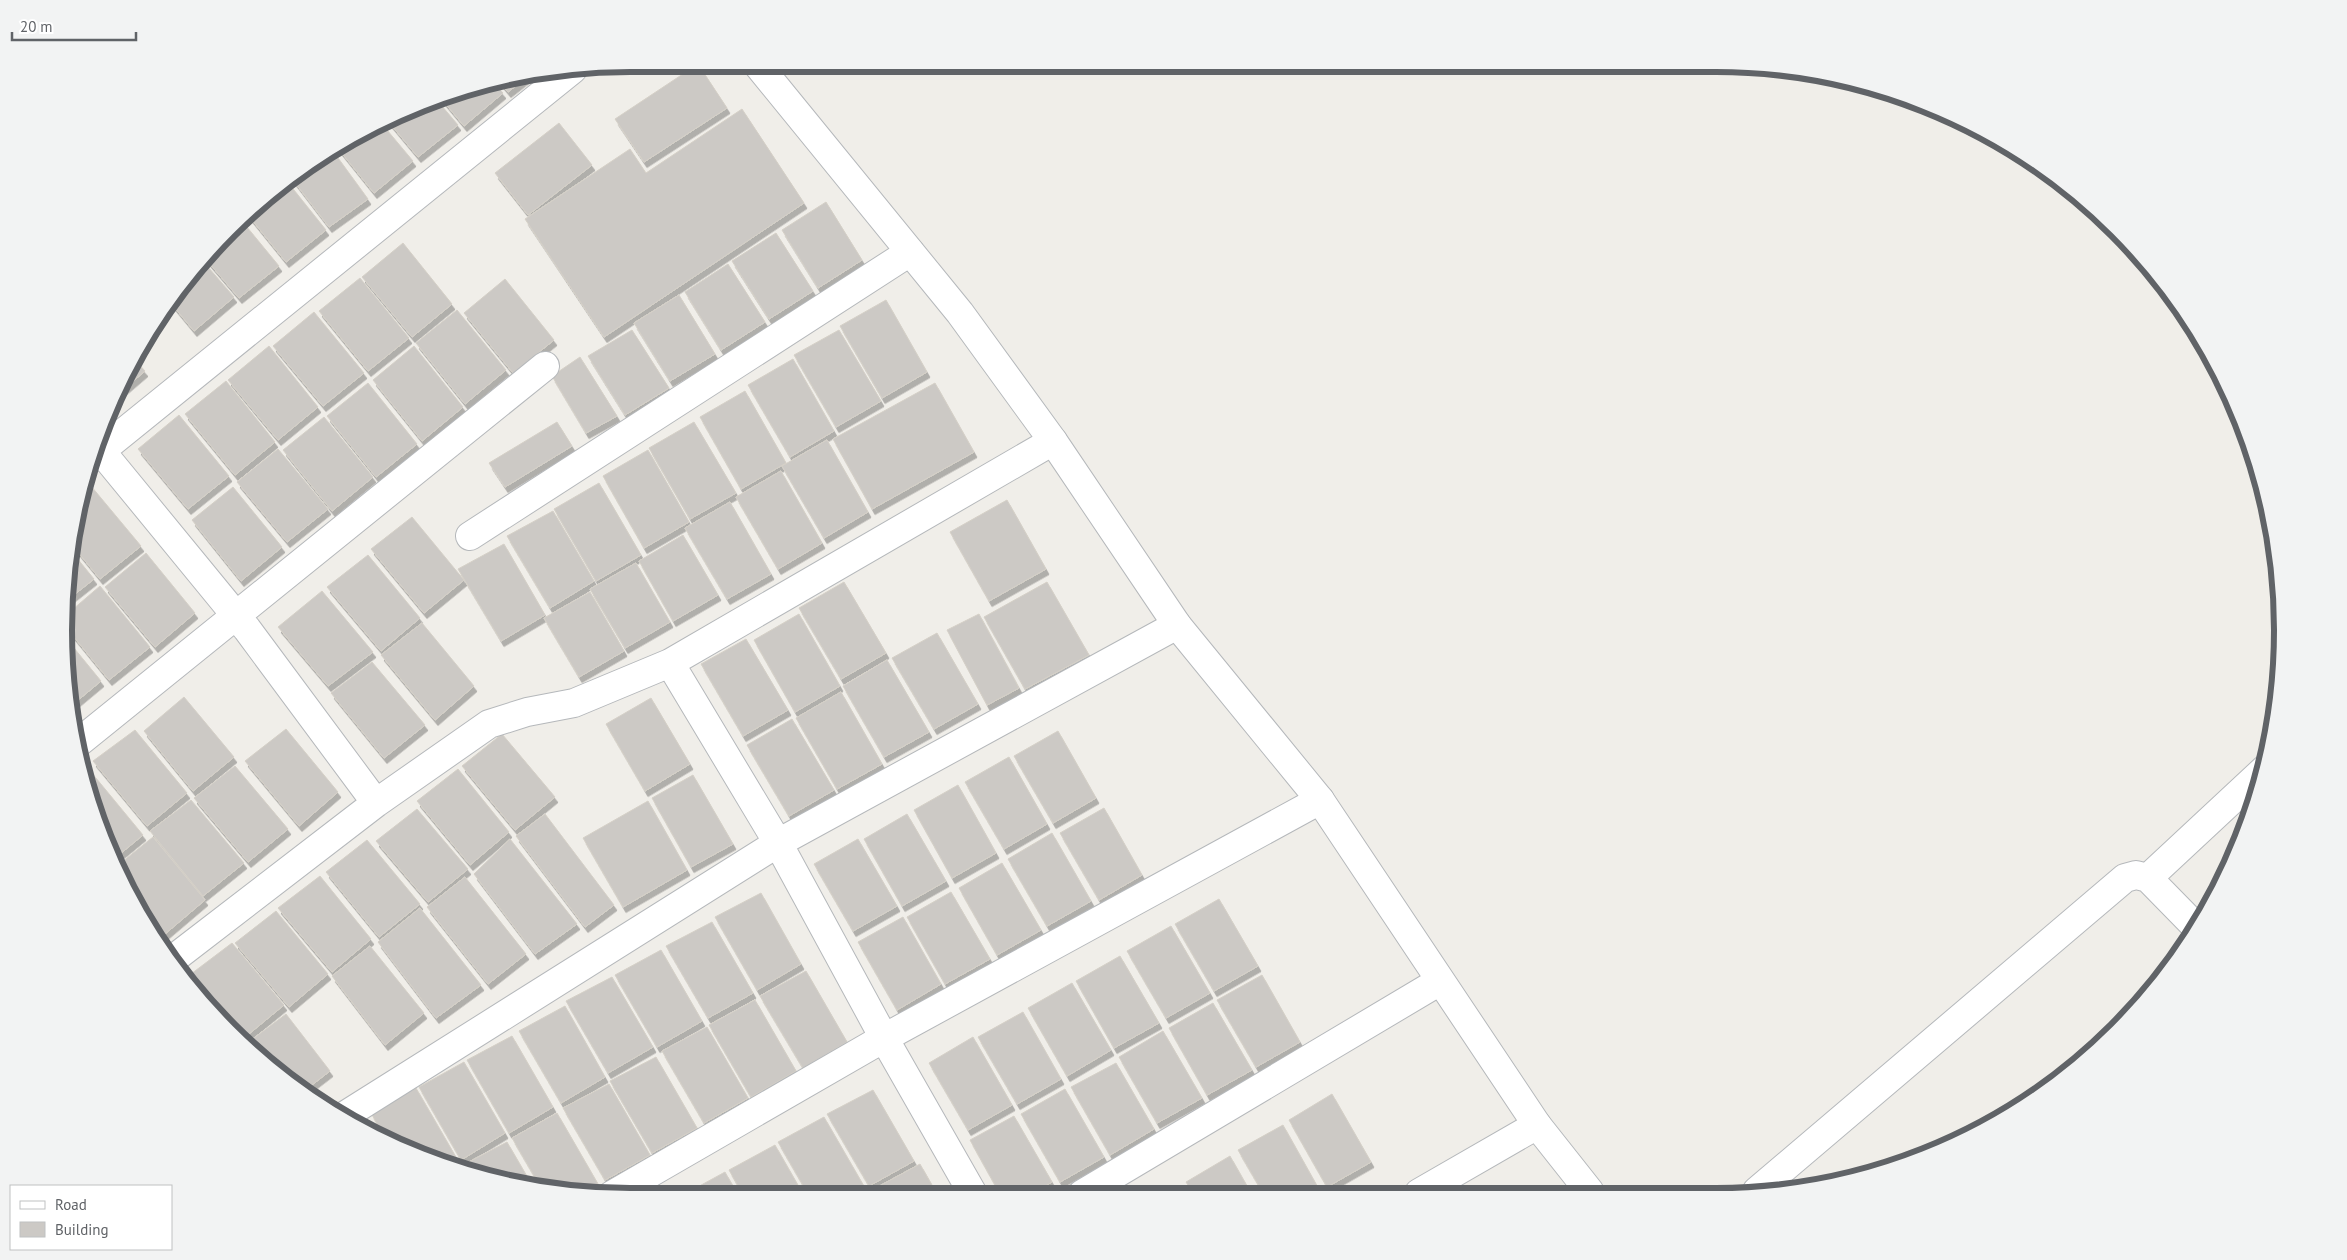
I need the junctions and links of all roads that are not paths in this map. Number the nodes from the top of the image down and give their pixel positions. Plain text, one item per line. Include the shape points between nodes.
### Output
1 (764, 72) edge
2 (564, 76) edge
3 (910, 252) junction
4 (545, 366) dead end
5 (1053, 441) junction
6 (103, 448) edge
7 (100, 458) edge
8 (470, 536) dead end
9 (236, 615) junction
10 (1177, 625) junction
11 (670, 663) junction
12 (83, 739) edge
13 (2254, 779) edge
14 (1320, 800) junction
15 (376, 803) junction
16 (778, 843) junction
17 (2148, 878) junction
18 (2192, 923) edge
19 (178, 956) edge
20 (1440, 981) junction
21 (884, 1038) junction
22 (350, 1112) edge
23 (1537, 1125) junction
24 (1765, 1185) edge
25 (625, 1188) edge
26 (970, 1188) edge
27 (1092, 1188) edge
28 (1426, 1188) edge
29 (1587, 1188) edge

1 - 3 street
2 - 6 street
3 - 5 street via 960,313
3 - 8 street
4 - 9 street
5 - 10 street
5 - 11 street
7 - 9 street
9 - 12 street
9 - 15 street
10 - 14 street
10 - 16 street
11 - 15 street via 574,703 527,712 490,724
11 - 16 street
13 - 17 street
14 - 20 street
14 - 21 street
15 - 19 street
16 - 21 street
16 - 22 street
17 - 18 street
17 - 24 street via 2136,875 2125,878
20 - 23 street
20 - 27 street
21 - 25 street
21 - 26 street
23 - 28 street
23 - 29 street

